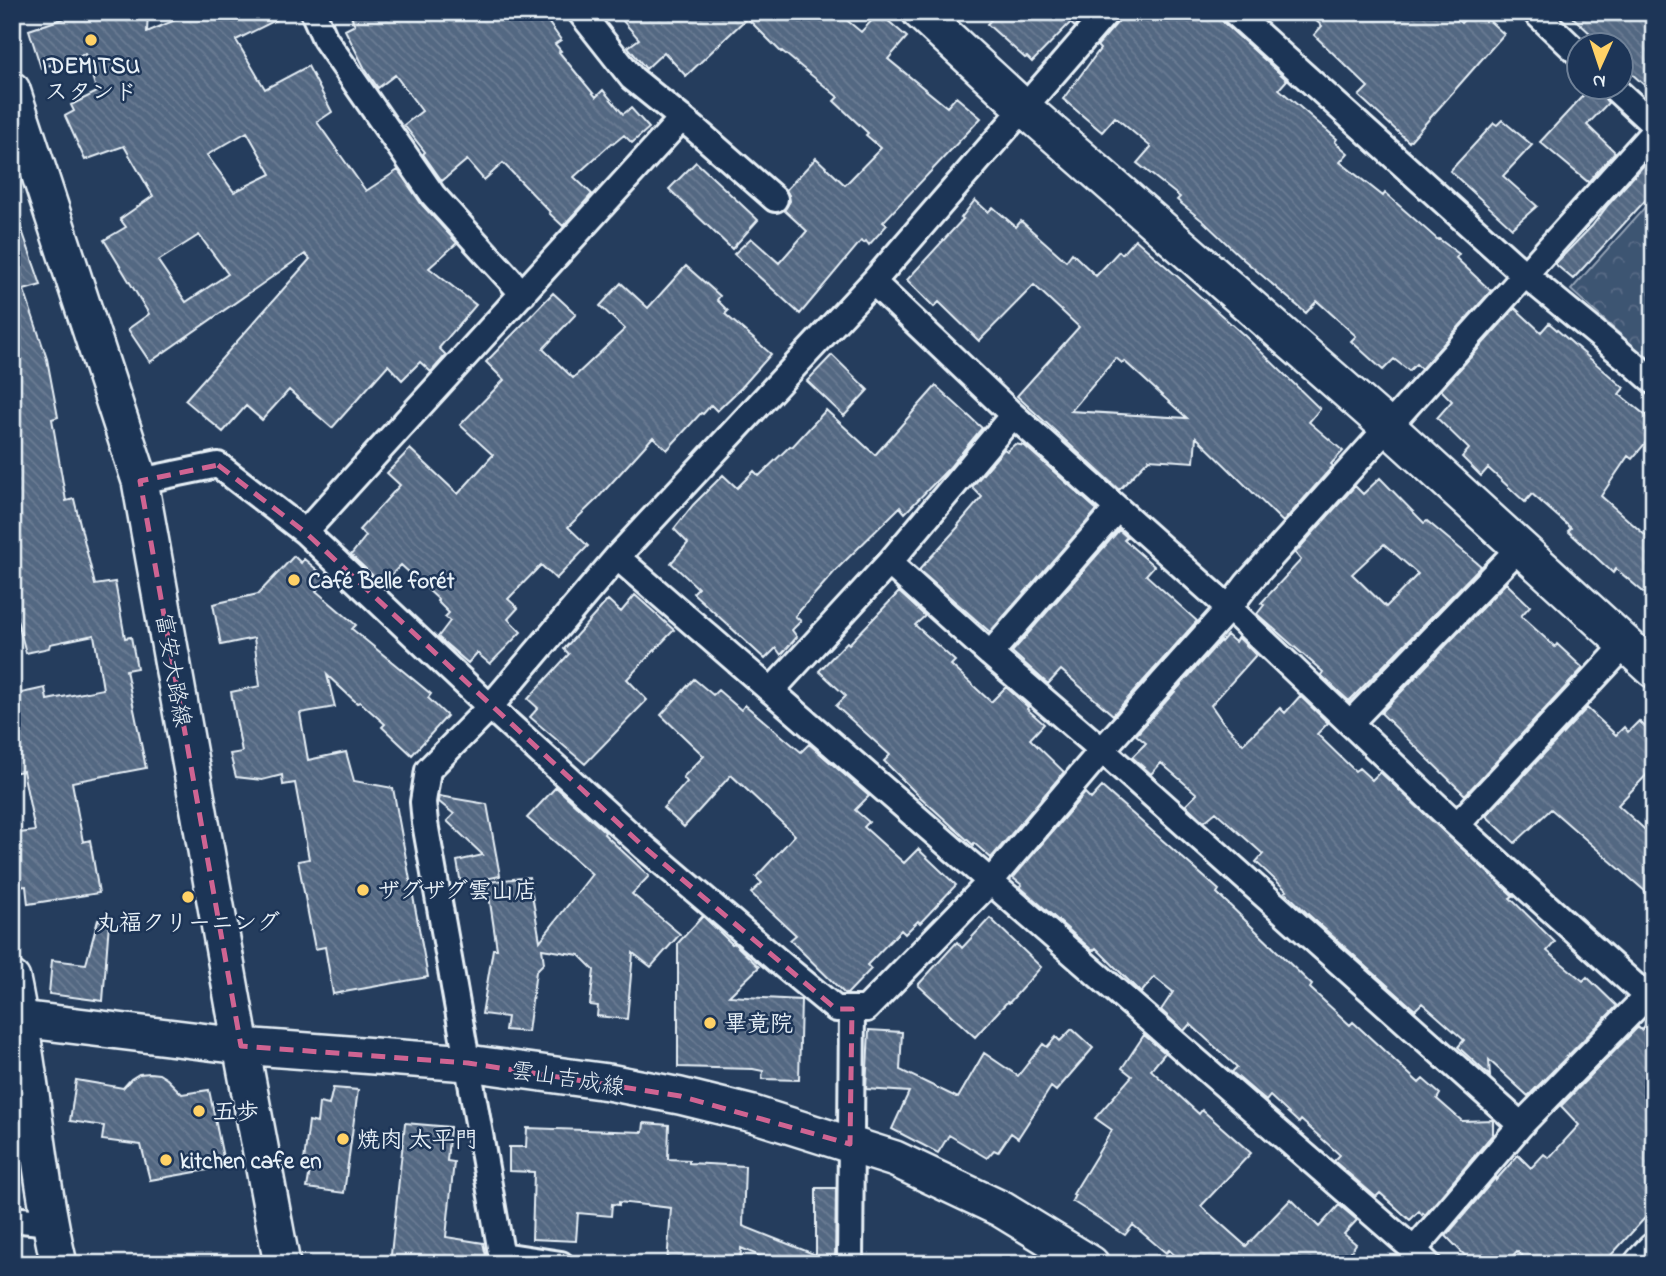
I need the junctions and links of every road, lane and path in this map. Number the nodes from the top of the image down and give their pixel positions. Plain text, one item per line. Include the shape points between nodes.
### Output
1 (313, 12) edge
2 (580, 12) edge
3 (920, 12) edge
4 (1107, 12) edge
5 (1234, 12) edge
6 (1535, 12) edge
7 (1564, 40) edge
8 (12, 90) edge
9 (1629, 102) edge
10 (1024, 108) junction
11 (682, 118) junction
12 (1654, 125) edge
13 (1654, 131) edge
14 (775, 199) dead end
15 (1524, 274) junction
16 (873, 282) junction
17 (523, 294) junction
18 (1654, 382) edge
19 (1013, 415) junction
20 (1388, 427) junction
21 (140, 481) junction
22 (1117, 509) junction
23 (305, 532) junction
24 (1519, 548) junction
25 (617, 556) junction
26 (888, 563) junction
27 (1229, 608) junction
28 (1625, 645) junction
29 (990, 654) junction
30 (1654, 670) edge
31 (772, 690) junction
32 (490, 707) junction
33 (1350, 723) junction
34 (1102, 750) junction
35 (1457, 825) junction
36 (990, 881) junction
37 (12, 979) edge
38 (1650, 1000) edge
39 (852, 1009) junction
40 (16, 1018) edge
41 (242, 1046) junction
42 (468, 1063) junction
43 (1521, 1125) junction
44 (850, 1144) junction
45 (12, 1219) edge
46 (50, 1223) junction
47 (1654, 1251) edge
48 (1421, 1257) edge
49 (503, 1259) edge
50 (59, 1264) edge
51 (282, 1264) edge
52 (561, 1264) edge
53 (850, 1264) edge
54 (1091, 1264) edge
55 (1642, 1264) edge

1 - 17 street via 325,39 433,195
2 - 11 street via 632,78
3 - 10 street
4 - 10 street
5 - 15 street
6 - 7 street
8 - 21 street, 富安大路線
9 - 12 street
10 - 16 street
10 - 20 street
11 - 14 street
11 - 17 street
13 - 15 street
15 - 18 street
15 - 20 street
16 - 19 street
16 - 25 street
17 - 23 street
19 - 22 street
19 - 26 street
20 - 24 street
20 - 27 street
21 - 23 street via 218,465
21 - 41 street, 富安大路線
22 - 27 street
22 - 29 street
23 - 32 street
24 - 28 street
24 - 33 street
25 - 31 street
25 - 32 street
26 - 29 street
26 - 31 street
27 - 33 street
27 - 34 street
28 - 30 street
28 - 35 street
29 - 34 street
31 - 36 street
32 - 39 street via 644,848 785,967 836,1009
32 - 42 street via 428,770 423,802
33 - 35 street
34 - 36 street
34 - 43 street
35 - 38 street
36 - 39 street via 866,1009
36 - 48 street
37 - 40 street
38 - 43 street
39 - 44 street
40 - 41 street, 雲山吉成線
40 - 46 street
41 - 42 street, 雲山吉成線
41 - 51 street, 富安大路線
42 - 44 street, 雲山吉成線 via 680,1096
42 - 49 street
43 - 48 street
44 - 53 street
44 - 54 street, 雲山吉成線 via 895,1159 1001,1209
45 - 46 street
46 - 50 street
47 - 55 street
49 - 52 street

